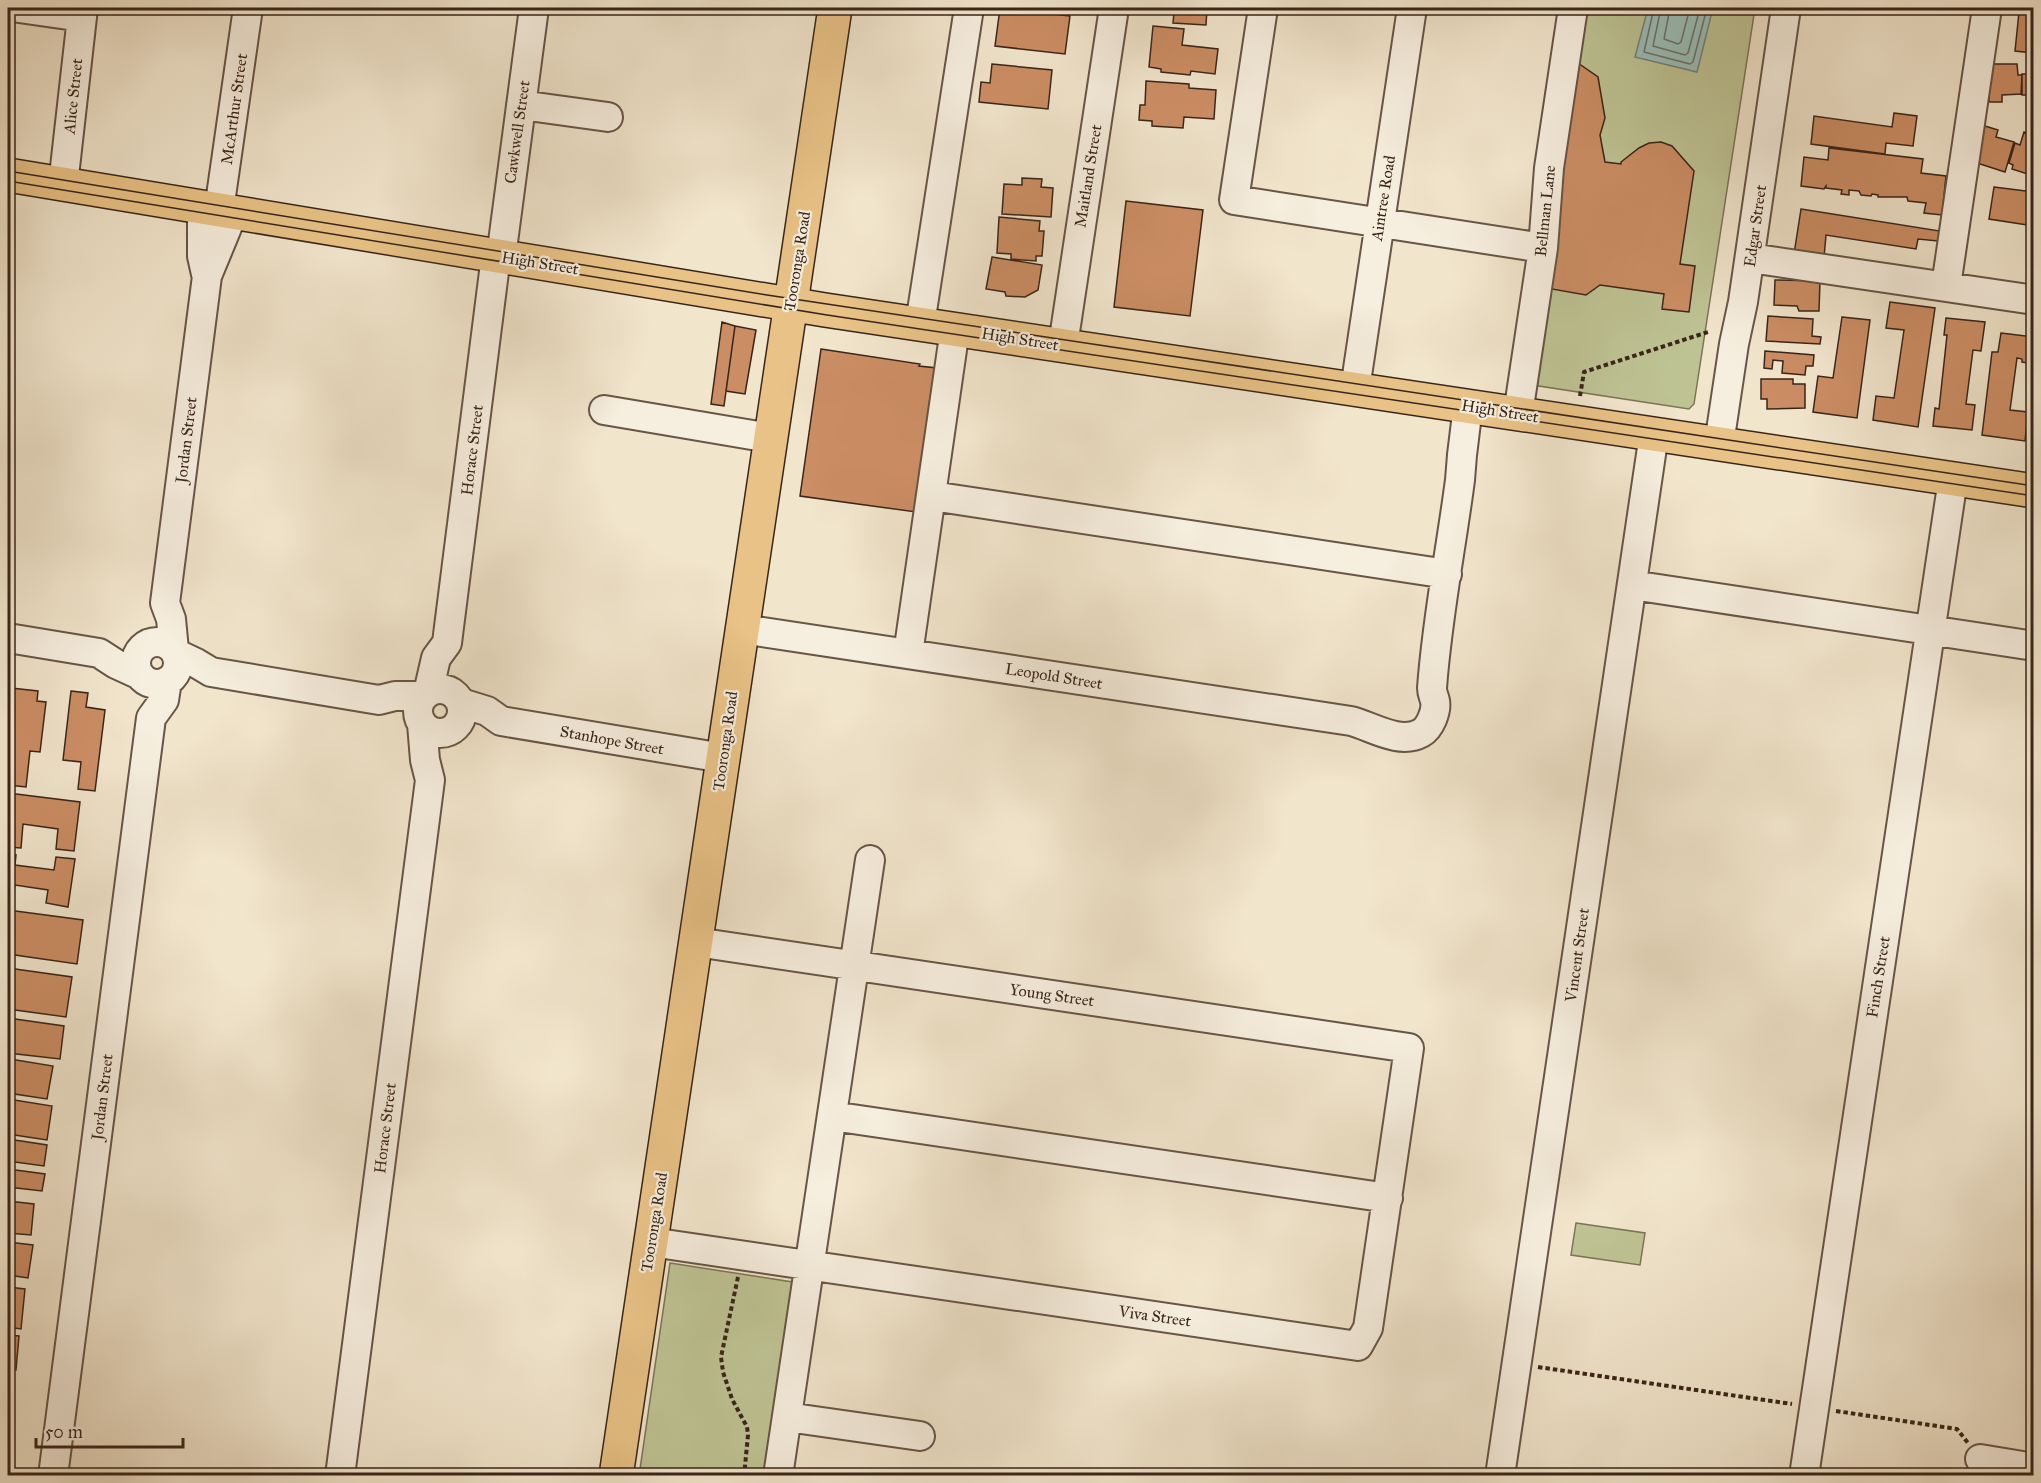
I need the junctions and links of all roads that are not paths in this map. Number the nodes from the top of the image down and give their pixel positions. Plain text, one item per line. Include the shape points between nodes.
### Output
1 (20, 8) edge
2 (248, 8) edge
3 (534, 8) edge
4 (835, 8) edge
5 (969, 8) edge
6 (1114, 8) edge
7 (1263, 8) edge
8 (1412, 8) edge
9 (1573, 8) edge
10 (1786, 8) edge
11 (1987, 8) edge
12 (82, 12) edge
13 (521, 105) junction
14 (608, 117) dead end
15 (8, 175) edge
16 (63, 185) junction
17 (218, 210) junction
18 (1380, 223) junction
19 (1542, 248) junction
20 (498, 256) junction
21 (1750, 258) junction
22 (1946, 286) junction
23 (2034, 300) edge
24 (790, 304) junction
25 (920, 324) junction
26 (955, 329) junction
27 (1062, 345) junction
28 (1355, 389) junction
29 (1468, 406) junction
30 (604, 410) dead end
31 (1518, 414) junction
32 (1654, 434) junction
33 (770, 438) junction
34 (1719, 444) junction
35 (1953, 479) junction
36 (2034, 491) edge
37 (932, 496) junction
38 (1447, 574) junction
39 (1632, 585) junction
40 (742, 629) junction
41 (1930, 630) junction
42 (8, 638) edge
43 (447, 643) junction
44 (2034, 646) edge
45 (908, 654) junction
46 (157, 664) junction
47 (423, 708) junction
48 (456, 714) junction
49 (723, 758) junction
50 (430, 780) junction
51 (870, 860) dead end
52 (696, 942) junction
53 (855, 965) junction
54 (1409, 1048) joint
55 (832, 1116) junction
56 (1388, 1198) junction
57 (651, 1242) junction
58 (810, 1266) junction
59 (787, 1417) junction
60 (920, 1436) dead end
61 (1974, 1451) road end
62 (2034, 1468) edge
63 (52, 1476) edge
64 (340, 1476) edge
65 (616, 1476) edge
66 (778, 1476) edge
67 (1500, 1476) edge
68 (1804, 1476) edge

1 - 12 street
2 - 17 street, McArthur Street
3 - 13 street, Cawkwell Street
4 - 24 main road, Tooronga Road
5 - 25 street
6 - 27 street, Maitland Street
7 - 18 street via 1234,200
8 - 18 street, Aintree Road
9 - 19 street, Bellman Lane via 1549,168
10 - 21 street, Edgar Street
11 - 22 street
12 - 16 street, Alice Street
13 - 14 street
13 - 20 street, Cawkwell Street
15 - 16 main road, High Street
16 - 17 main road, High Street
17 - 20 main road, High Street
17 - 46 street, Jordan Street via 202,256 207,276 165,603 171,620
18 - 19 street
18 - 28 street, Aintree Road
19 - 31 street, Bellman Lane
20 - 24 main road, High Street
20 - 43 street, Horace Street
21 - 22 street
21 - 34 street, Edgar Street
22 - 23 street
24 - 25 main road, High Street
24 - 33 main road, Tooronga Road
25 - 26 main road, High Street
26 - 27 main road, High Street
26 - 37 street
27 - 28 main road, High Street
28 - 29 main road, High Street
29 - 31 main road, High Street
29 - 38 street, Leopold Street
30 - 33 street
31 - 32 main road, High Street
32 - 34 main road, High Street
32 - 39 street, Vincent Street
33 - 40 main road, Tooronga Road
34 - 35 main road, High Street
35 - 36 main road, High Street
35 - 41 street, Finch Street
37 - 38 street
37 - 45 street
38 - 45 street, Leopold Street via 1432,692 1424,700 1416,726 1367,724
39 - 41 street
39 - 67 street, Vincent Street
40 - 45 street, Leopold Street
40 - 49 main road, Tooronga Road
41 - 44 street
41 - 68 street, Finch Street via 1823,1409
42 - 46 street via 99,653 118,648
43 - 47 street, Horace Street via 436,658
43 - 48 street, Horace Street via 453,660
46 - 47 street via 196,663 211,672 379,700 395,696
46 - 63 street, Jordan Street via 164,700 151,718
47 - 48 street via 435,732 443,733
47 - 48 street via 435,689 443,689 451,692
47 - 50 street, Horace Street via 425,760
48 - 49 street, Stanhope Street via 487,711 501,721
48 - 50 street, Horace Street via 440,763
49 - 52 main road, Tooronga Road
50 - 64 street, Horace Street
51 - 53 street
52 - 53 street, Young Street
52 - 57 main road, Tooronga Road
53 - 54 street, Young Street
53 - 55 street
54 - 56 street, Viva Street
55 - 56 street
55 - 58 street
56 - 58 street, Viva Street via 1368,1328 1358,1346
57 - 58 street, Viva Street
57 - 65 main road, Tooronga Road
58 - 59 street
59 - 60 street
59 - 66 street
61 - 62 street

